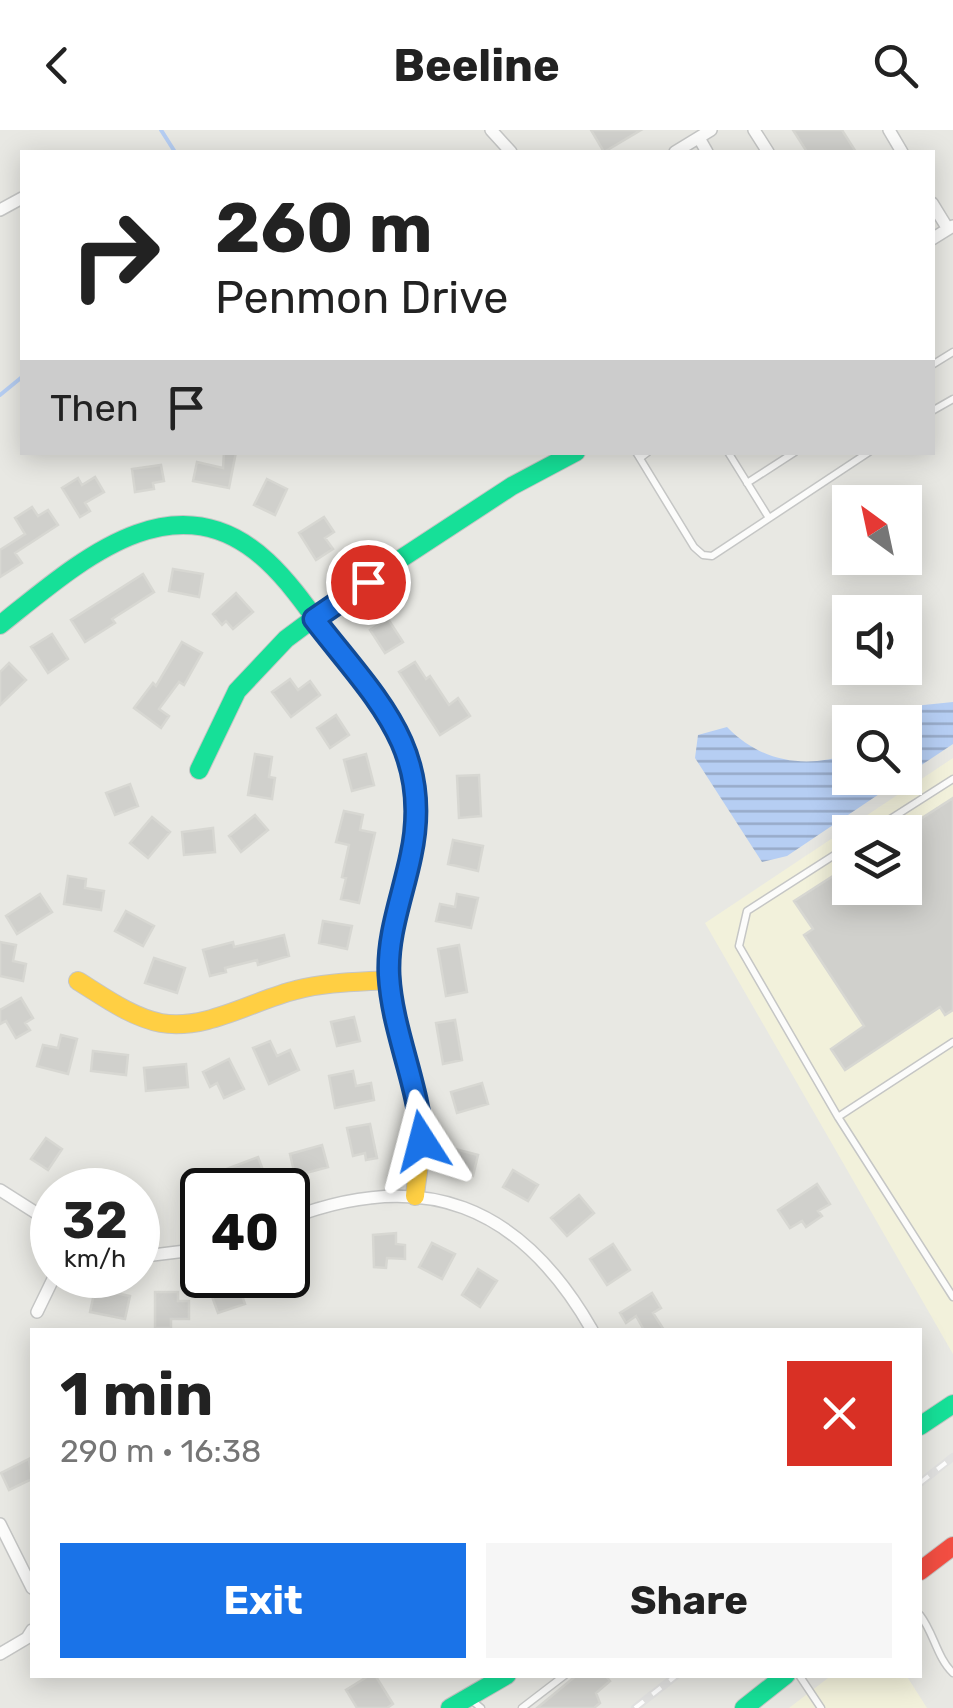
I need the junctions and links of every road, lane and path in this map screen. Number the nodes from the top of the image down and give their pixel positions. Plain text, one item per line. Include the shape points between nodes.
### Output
1 (491, 130) edge
2 (711, 130) edge
3 (699, 138) junction
4 (509, 150) edge
5 (678, 150) edge
6 (707, 150) edge
7 (935, 207) edge
8 (951, 231) edge
9 (570, 455) edge
10 (638, 455) edge
11 (730, 455) edge
12 (790, 455) edge
13 (865, 455) edge
14 (747, 483) junction
15 (769, 518) junction
16 (314, 619) junction
17 (0, 625) edge
18 (199, 770) dead end
19 (953, 779) edge
20 (897, 815) edge
21 (832, 857) edge
22 (389, 980) junction
23 (78, 981) dead end
24 (953, 1042) edge
25 (838, 1117) junction
26 (0, 1190) edge
27 (415, 1196) junction
28 (30, 1210) edge
29 (310, 1210) edge
30 (953, 1297) edge
31 (44, 1298) edge
32 (37, 1312) dead end
33 (591, 1328) edge
34 (953, 1404) edge
35 (922, 1425) edge
36 (0, 1524) edge
37 (950, 1554) edge
38 (922, 1570) edge
39 (30, 1584) edge
40 (922, 1618) edge
41 (30, 1633) edge
42 (0, 1654) edge
43 (953, 1673) edge
44 (503, 1678) edge
45 (561, 1678) edge
46 (782, 1678) edge
47 (801, 1678) edge
48 (474, 1703) edge
49 (450, 1708) edge
50 (522, 1708) edge
51 (744, 1708) edge
52 (820, 1708) edge

1 - 4 street
2 - 3 street
3 - 5 street
3 - 6 street
7 - 8 street
9 - 16 street
10 - 15 lane via 703,555 712,556
11 - 14 lane
12 - 14 lane
13 - 15 lane
14 - 15 lane
16 - 17 street via 248,545 216,530 171,523 105,546
16 - 18 street via 242,684
16 - 22 street via 392,723 418,790
19 - 20 lane
21 - 25 lane via 747,912 739,946
22 - 23 street via 292,990 179,1026 138,1017
22 - 27 street via 421,1129
24 - 25 lane
25 - 30 lane
26 - 28 street
27 - 29 street via 368,1196
27 - 33 street via 465,1209 508,1231 564,1284
31 - 32 street
34 - 35 street
36 - 39 street
37 - 38 street
40 - 43 lane
41 - 42 street
44 - 48 street
45 - 50 lane
46 - 51 street
47 - 52 lane
48 - 49 street

